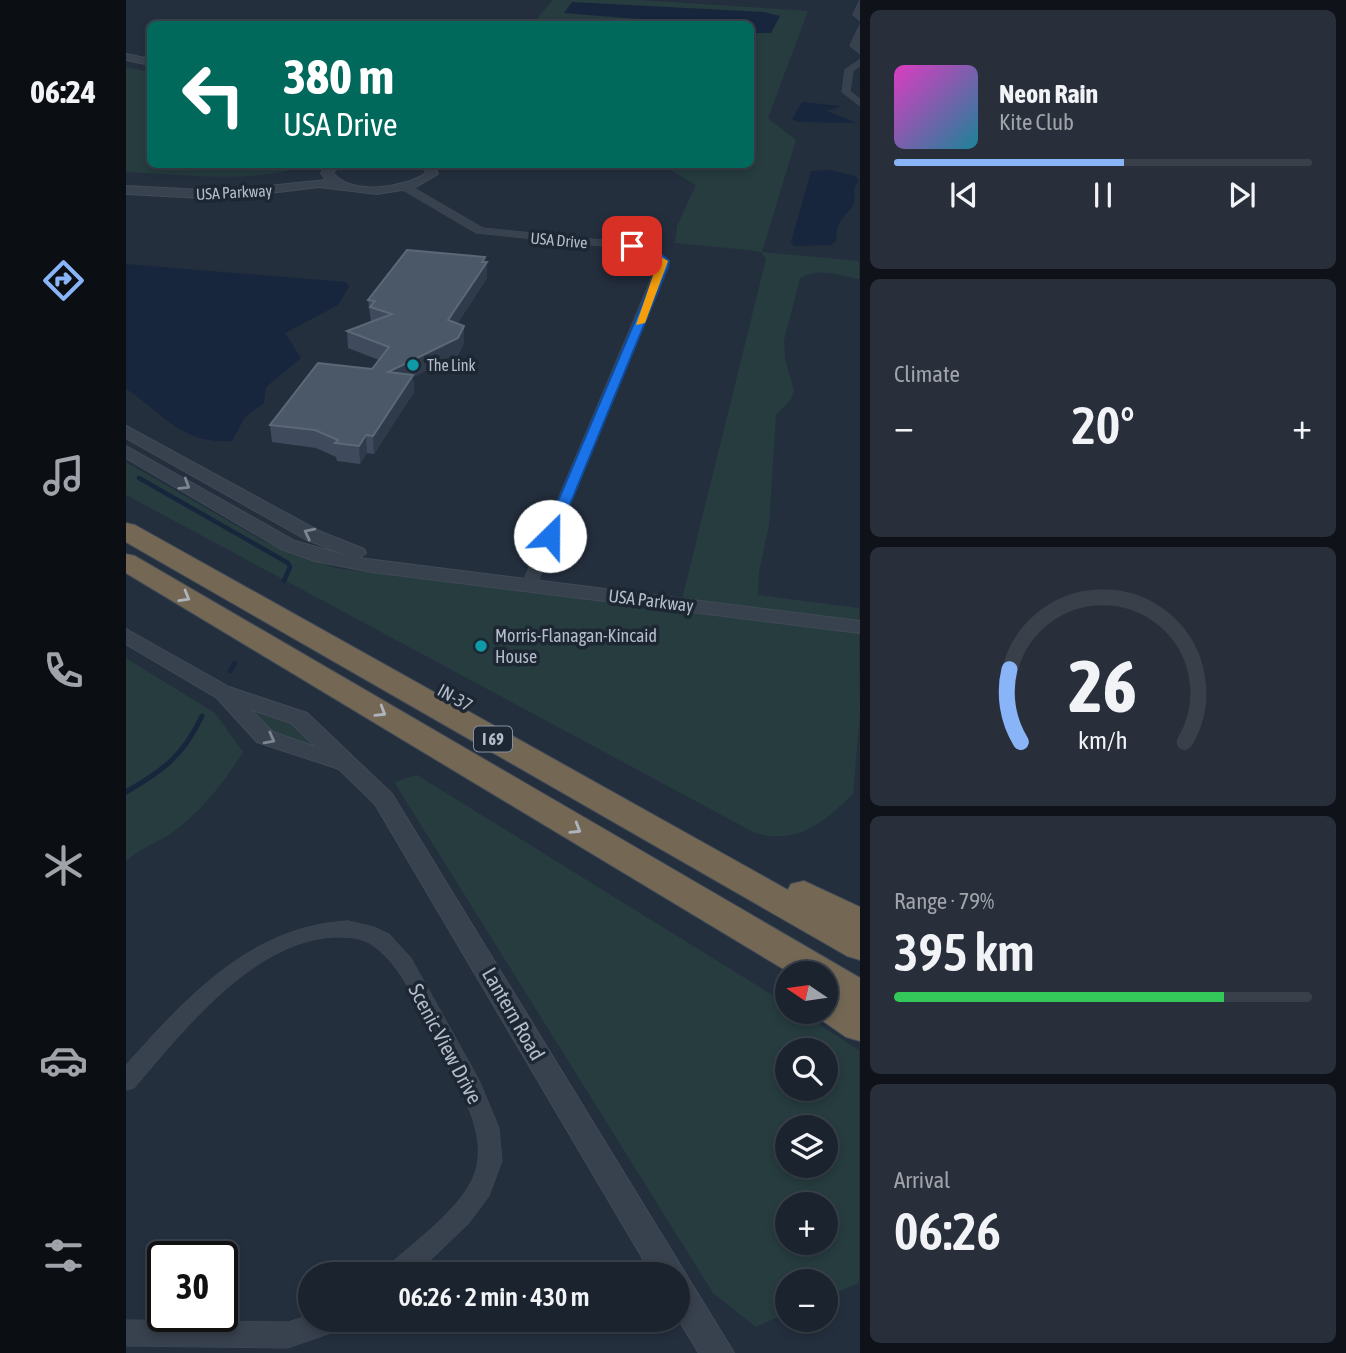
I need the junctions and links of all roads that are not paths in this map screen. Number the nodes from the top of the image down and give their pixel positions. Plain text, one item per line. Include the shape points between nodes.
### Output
1 (859, 2) edge
2 (859, 19) edge
3 (859, 27) edge
4 (126, 52) edge
5 (859, 52) edge
6 (147, 55) edge
7 (126, 57) edge
8 (147, 60) edge
9 (859, 62) edge
10 (859, 104) edge
11 (329, 168) edge
12 (331, 168) edge
13 (431, 168) edge
14 (126, 182) edge
15 (342, 185) junction
16 (405, 187) junction
17 (126, 190) edge
18 (126, 431) edge
19 (126, 451) edge
20 (126, 510) edge
21 (126, 531) edge
22 (126, 562) edge
23 (443, 575) junction
24 (529, 586) junction
25 (859, 626) edge
26 (126, 635) edge
27 (222, 692) junction
28 (346, 764) junction
29 (859, 923) edge
30 (756, 936) junction
31 (859, 947) edge
32 (778, 961) edge
33 (799, 961) edge
34 (838, 983) edge
35 (859, 996) edge
36 (838, 1013) edge
37 (859, 1026) edge
38 (126, 1081) edge
39 (409, 1262) edge
40 (662, 1262) edge
41 (690, 1308) edge
42 (298, 1332) edge
43 (126, 1333) edge
44 (717, 1353) edge

1 - 2 street
3 - 5 street via 854,46
4 - 6 street
7 - 8 street
9 - 10 street via 849,70 846,92
11 - 14 street, USA Parkway via 310,178 244,184
12 - 15 street, USA Parkway via 329,178
13 - 16 street, USA Parkway via 430,177
15 - 16 street, USA Parkway via 372,190
15 - 17 street, USA Parkway via 319,183 222,195
16 - 24 street, USA Drive via 480,231 632,246 664,261
23 -> 18 street, USA Parkway via 371,558 312,536
19 -> 23 street, USA Parkway via 288,545 337,560
20 - 29 highway, IN-37
21 - 31 highway, I 69
22 -> 30 highway, I 69
23 - 24 street, USA Parkway
24 - 25 street, USA Parkway
26 - 27 street, Lantern Road
27 - 28 street, Lantern Road via 299,718
27 -> 28 street, Lantern Road via 265,737
28 - 40 street, Lantern Road via 391,808
30 - 32 highway
30 - 33 highway, I 69
34 - 35 highway
36 - 37 highway
38 - 39 street, Scenic View Drive via 240,966 323,930 357,930 380,939 403,966 468,1082 486,1125 489,1149 486,1178 476,1195
41 - 44 street
42 - 43 street

